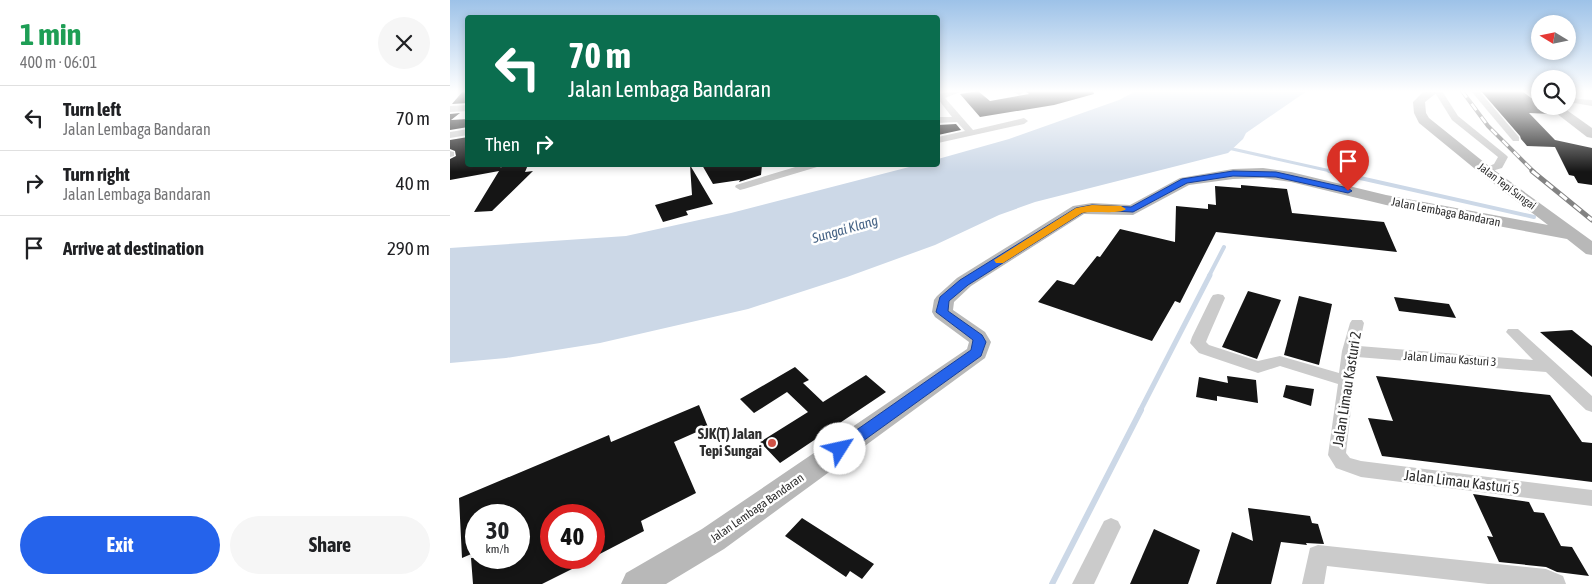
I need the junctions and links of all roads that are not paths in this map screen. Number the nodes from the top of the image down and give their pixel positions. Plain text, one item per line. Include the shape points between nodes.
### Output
1 (957, 118) edge
2 (960, 118) edge
3 (1423, 118) edge
4 (1455, 118) edge
5 (1498, 118) edge
6 (1570, 118) edge
7 (940, 120) edge
8 (1024, 121) dead end
9 (465, 132) edge
10 (971, 133) junction
11 (1592, 134) edge
12 (450, 135) edge
13 (940, 140) edge
14 (1516, 140) dead end
15 (806, 167) edge
16 (1485, 170) junction
17 (740, 187) dead end
18 (1559, 225) junction
19 (1592, 250) edge
20 (1218, 298) dead end
21 (1357, 322) dead end
22 (1513, 332) dead end
23 (1350, 351) junction
24 (1550, 367) junction
25 (1346, 381) junction
26 (1591, 404) edge
27 (1337, 456) joint
28 (1592, 498) edge
29 (1111, 528) dead end
30 (637, 584) edge
31 (1083, 584) edge
32 (1313, 584) edge
33 (1555, 584) edge

1 - 7 street
2 - 10 street
3 - 16 street, Jalan Tepi Sungai
4 - 16 street via 1503,157 1498,166
5 - 14 street
6 - 11 street
8 - 10 street
9 - 12 street
10 - 13 street
15 - 17 street
16 - 18 street, Jalan Tepi Sungai
18 - 19 street, Jalan Tepi Sungai
18 - 30 street, Jalan Lembaga Bandaran via 1386,200 1263,173 1185,181 1133,210 1079,210 964,282 944,300 942,312 980,342 977,353 713,540
20 - 25 street via 1198,343 1204,349 1258,366 1280,361
21 - 23 street, Jalan Limau Kasturi 2
22 - 24 street
23 - 24 street, Jalan Limau Kasturi 3
23 - 25 street, Jalan Limau Kasturi 2
24 - 26 street
25 - 27 street, Jalan Limau Kasturi 2
27 - 28 street, Jalan Limau Kasturi 5 via 1344,463 1361,469
29 - 31 street
32 - 33 street via 1318,555 1546,580

